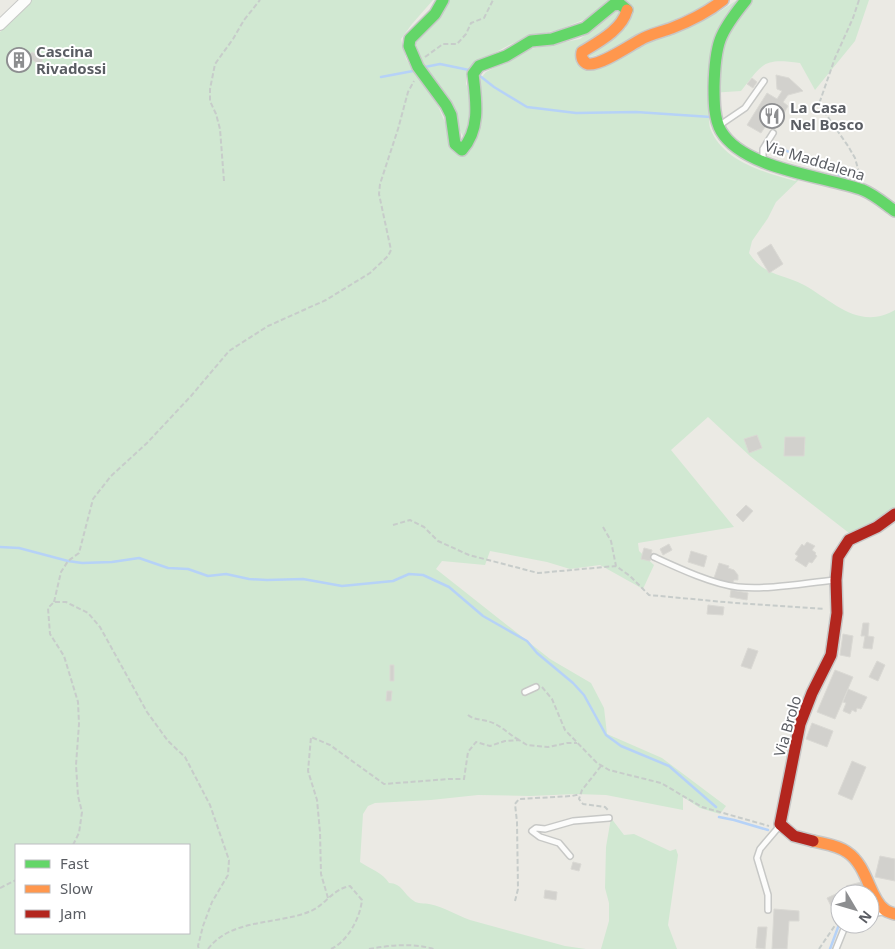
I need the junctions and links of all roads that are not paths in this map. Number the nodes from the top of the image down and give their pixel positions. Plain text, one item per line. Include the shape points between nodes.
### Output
1 (26, 0) edge
2 (443, 0) edge
3 (724, 0) edge
4 (746, 0) edge
5 (0, 25) edge
6 (764, 81) dead end
7 (719, 125) junction
8 (774, 133) dead end
9 (763, 161) junction
10 (895, 212) edge
11 (895, 514) edge
12 (654, 557) dead end
13 (836, 580) junction
14 (536, 687) road end
15 (525, 692) dead end
16 (608, 818) road end
17 (777, 829) road end
18 (570, 856) dead end
19 (867, 884) edge
20 (880, 905) edge
21 (768, 910) dead end
22 (892, 912) edge
23 (842, 934) edge
24 (836, 949) edge

1 - 5 street
2 - 3 street via 435,14 410,39 409,46 419,68 451,115 455,144 462,150 472,136 477,100 473,74 479,66 506,56 531,41 552,39 585,28 614,5 620,4 627,10 622,22 582,52 580,57 589,64 600,62
4 - 7 street, Via Maddalena via 727,23 718,44 715,113
6 - 7 lane via 745,108
7 - 9 street, Via Maddalena via 728,141
8 - 9 lane via 763,149
9 - 10 street, Via Maddalena via 866,192
11 - 13 street, Via Brolo via 876,528 849,540 838,557
12 - 13 lane via 704,578 736,587
13 - 19 street, Via Brolo via 831,655 800,724 780,824 795,837 849,853 860,866
14 - 15 lane
16 - 18 lane via 573,821 532,831 558,843
17 - 21 lane via 760,848 757,858 768,895
20 - 22 street, Via Brolo
23 - 24 lane

